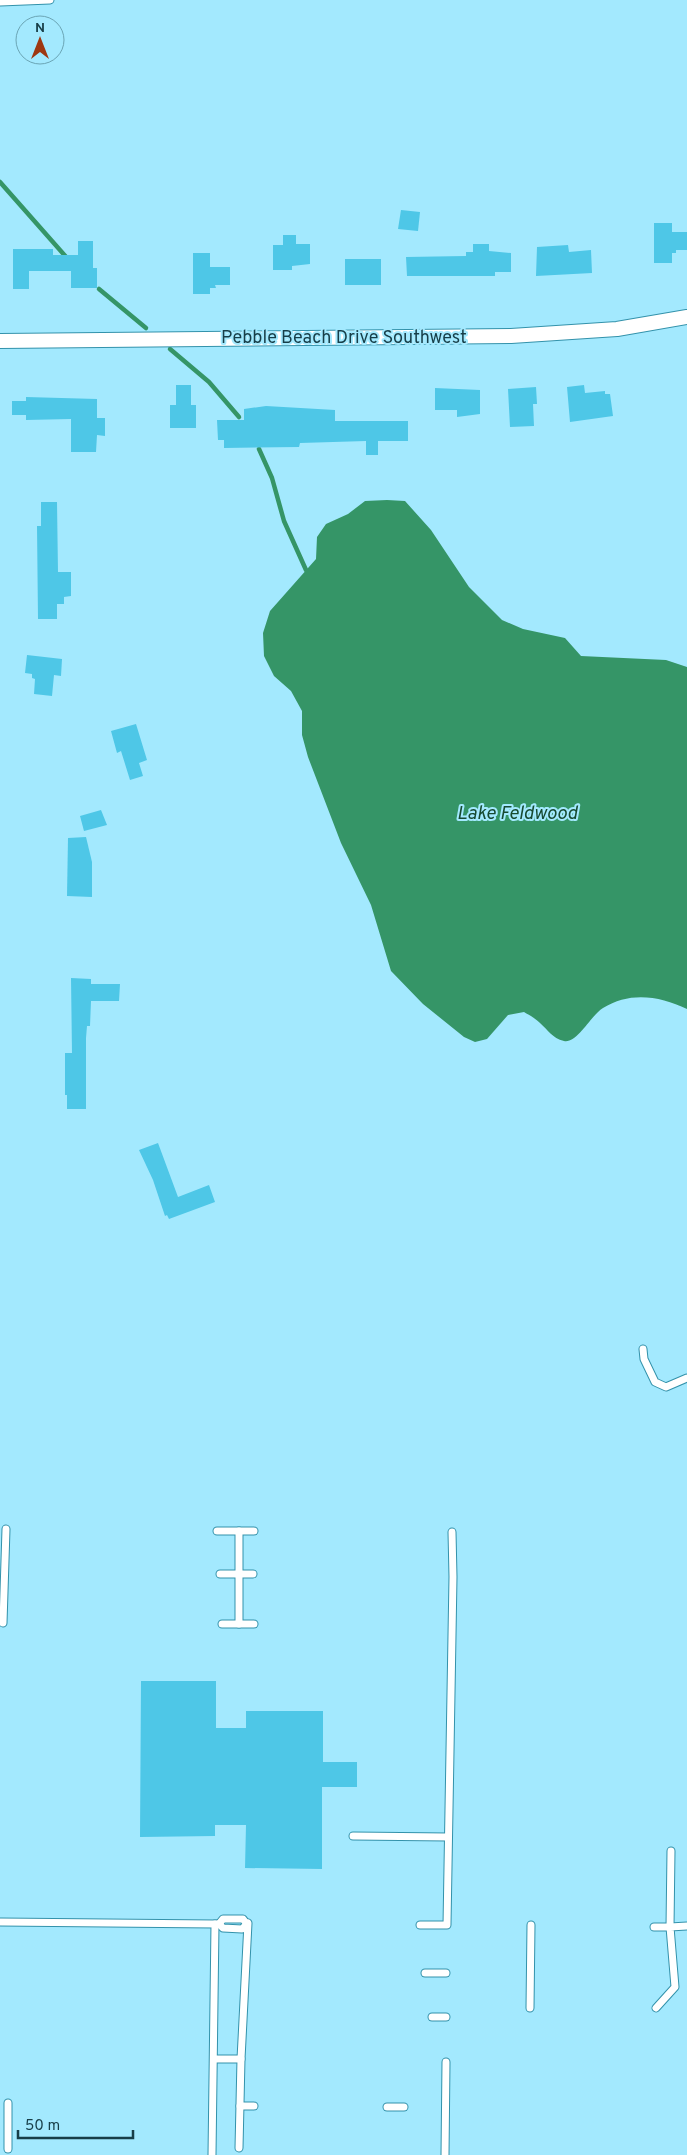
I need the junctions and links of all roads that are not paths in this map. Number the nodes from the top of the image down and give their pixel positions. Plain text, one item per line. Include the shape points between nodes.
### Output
1 (50, 0) edge
2 (0, 2) edge
3 (687, 317) edge
4 (0, 341) edge
5 (644, 1349) dead end
6 (687, 1378) edge
7 (6, 1529) dead end
8 (217, 1531) dead end
9 (239, 1531) junction
10 (254, 1531) dead end
11 (452, 1532) dead end
12 (220, 1574) dead end
13 (239, 1574) junction
14 (253, 1574) dead end
15 (4, 1623) edge
16 (222, 1624) dead end
17 (239, 1624) junction
18 (254, 1624) dead end
19 (353, 1836) dead end
20 (448, 1837) junction
21 (671, 1851) dead end
22 (0, 1922) edge
23 (217, 1924) junction
24 (420, 1926) dead end
25 (531, 1926) dead end
26 (687, 1926) edge
27 (654, 1927) dead end
28 (670, 1927) junction
29 (446, 1972) dead end
30 (424, 1973) dead end
31 (530, 2008) dead end
32 (656, 2008) dead end
33 (432, 2017) dead end
34 (446, 2017) dead end
35 (214, 2059) junction
36 (241, 2059) junction
37 (446, 2062) dead end
38 (8, 2103) dead end
39 (240, 2106) junction
40 (254, 2106) dead end
41 (387, 2107) dead end
42 (404, 2107) dead end
43 (239, 2148) dead end
44 (8, 2149) dead end
45 (212, 2155) edge
46 (445, 2155) edge

1 - 2 lane
3 - 4 street, Pebble Beach Drive Southwest via 617,329 511,336
5 - 6 lane via 644,1360 655,1382 666,1387
7 - 15 lane
8 - 9 lane
9 - 10 lane
9 - 13 lane
11 - 20 lane
12 - 13 lane
13 - 14 lane
13 - 17 lane
16 - 17 lane
17 - 18 lane
19 - 20 lane
20 - 24 lane via 447,1925
21 - 28 lane
22 - 23 lane
23 - 35 lane
23 - 36 lane via 223,1919 243,1919 248,1923
25 - 31 lane
26 - 28 lane
27 - 28 lane
28 - 32 lane via 675,1987
29 - 30 lane
33 - 34 lane
35 - 36 lane
35 - 45 lane
36 - 39 lane
37 - 46 lane
38 - 44 lane
39 - 40 lane
39 - 43 lane
41 - 42 lane

